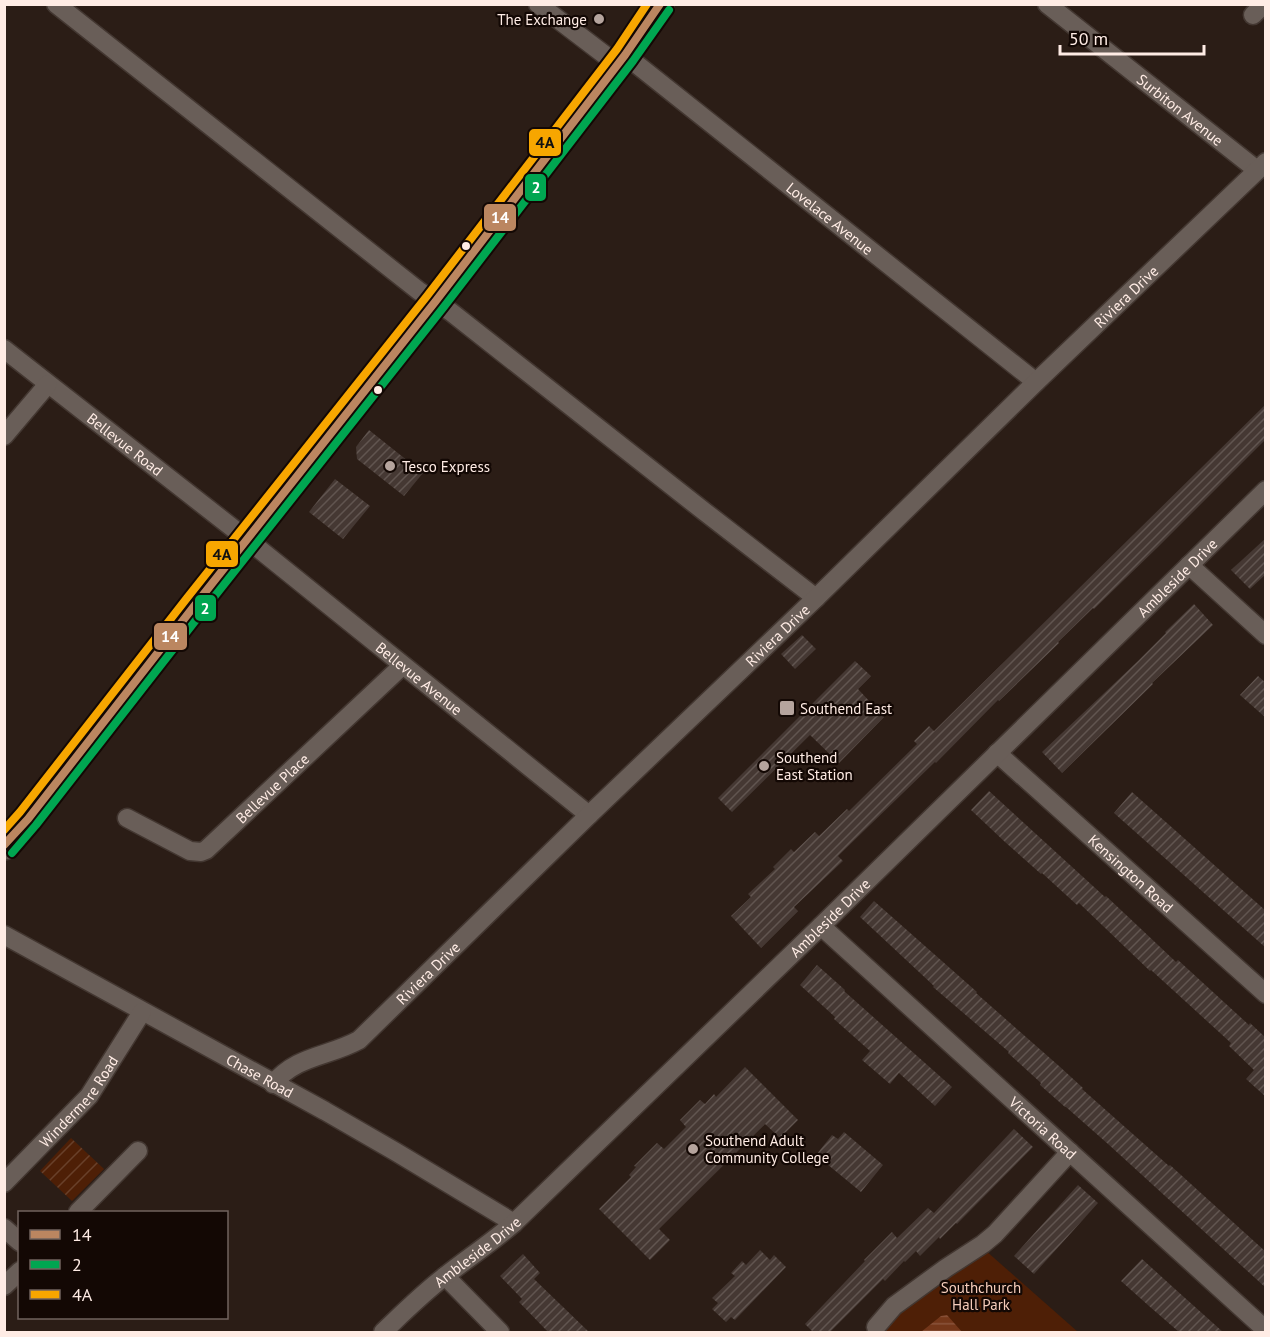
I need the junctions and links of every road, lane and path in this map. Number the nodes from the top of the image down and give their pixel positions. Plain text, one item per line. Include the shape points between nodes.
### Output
1 (56, 4) edge
2 (538, 4) edge
3 (660, 4) edge
4 (1047, 4) edge
5 (621, 60) junction
6 (1261, 166) edge
7 (435, 302) junction
8 (4, 349) edge
9 (1036, 382) junction
10 (48, 384) junction
11 (4, 436) edge
12 (1266, 490) edge
13 (248, 540) junction
14 (1189, 565) junction
15 (816, 598) junction
16 (1266, 635) edge
17 (402, 666) junction
18 (997, 753) junction
19 (589, 815) junction
20 (127, 818) dead end
21 (4, 846) edge
22 (821, 926) junction
23 (4, 935) edge
24 (1266, 994) edge
25 (142, 1012) junction
26 (273, 1084) junction
27 (138, 1151) dead end
28 (1070, 1152) junction
29 (4, 1184) edge
30 (79, 1211) edge
31 (514, 1223) junction
32 (4, 1228) edge
33 (18, 1240) edge
34 (18, 1273) edge
35 (445, 1276) junction
36 (4, 1286) edge
37 (876, 1327) dead end
38 (1266, 1330) edge
39 (383, 1332) edge
40 (500, 1332) edge

1 - 7 street
2 - 5 street, Lovelace Avenue
3 - 5 main road
4 - 6 street, Surbiton Avenue
5 - 7 main road
5 - 9 street, Lovelace Avenue
6 - 9 street, Riviera Drive
7 - 13 main road
7 - 15 street
8 - 10 street, Bellevue Road
9 - 15 street, Riviera Drive
10 - 11 street
10 - 13 street, Bellevue Road
12 - 14 street, Ambleside Drive
13 - 17 street, Bellevue Avenue
13 - 21 main road
14 - 16 street
14 - 18 street, Ambleside Drive
15 - 19 street, Riviera Drive
17 - 19 street, Bellevue Avenue
17 - 20 street, Bellevue Place via 206,850 190,851
18 - 22 street, Ambleside Drive
18 - 24 street, Kensington Road
19 - 26 street, Riviera Drive via 359,1040 293,1065
22 - 28 street, Victoria Road
22 - 31 street, Ambleside Drive
23 - 25 street, Chase Road
25 - 26 street, Chase Road
25 - 29 street, Windermere Road via 89,1096
26 - 31 street, Chase Road
27 - 30 street
28 - 37 street via 995,1234 894,1305
28 - 38 street, Victoria Road
31 - 35 street, Ambleside Drive
32 - 33 street
34 - 36 street
35 - 39 street, Ambleside Drive
35 - 40 street

